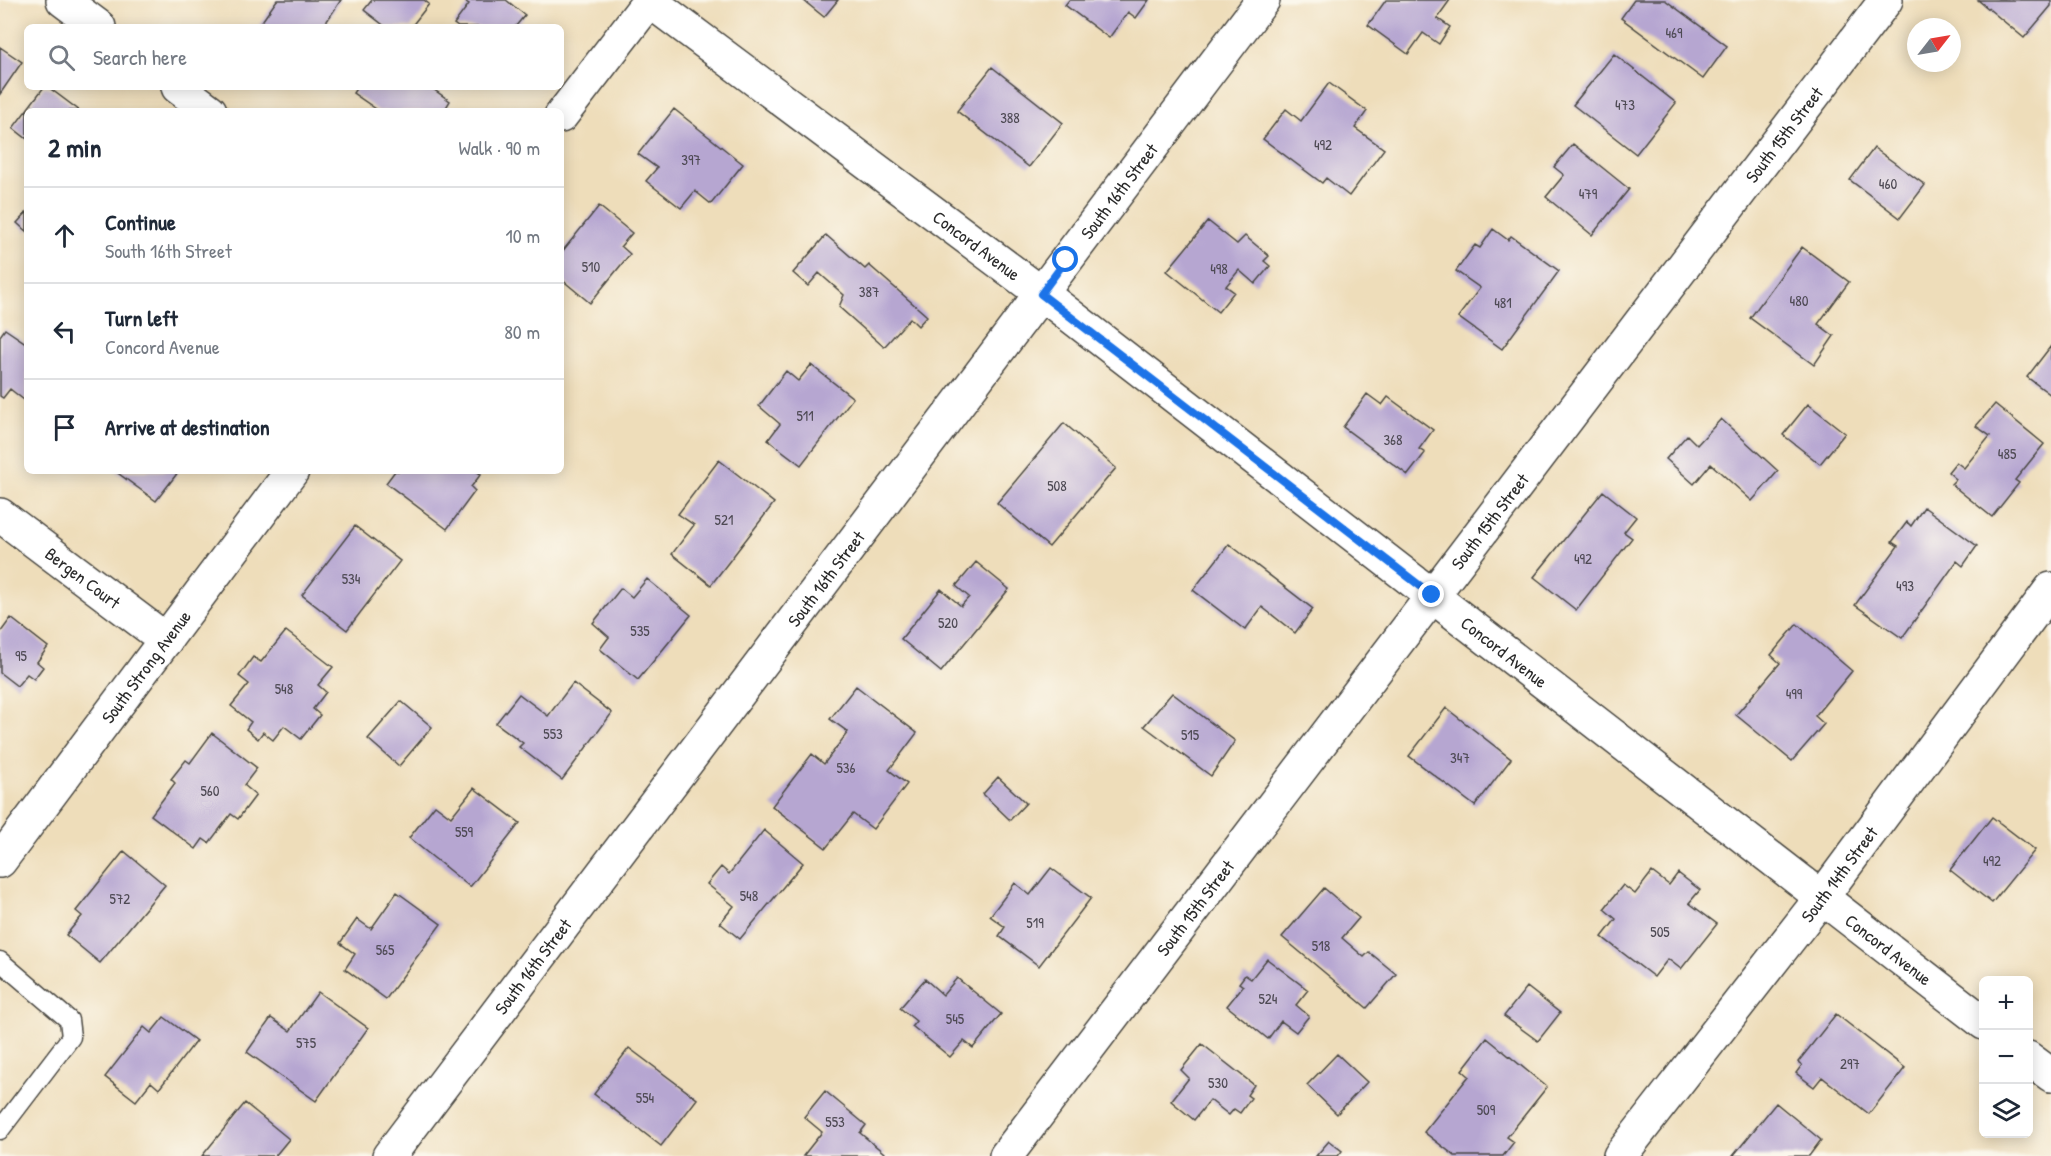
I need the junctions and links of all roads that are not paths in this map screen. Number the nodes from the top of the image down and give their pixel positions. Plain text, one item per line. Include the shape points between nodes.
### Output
1 (63, 0) edge
2 (650, 0) edge
3 (1263, 0) edge
4 (1886, 0) edge
5 (95, 24) edge
6 (182, 90) edge
7 (206, 108) edge
8 (564, 112) edge
9 (1041, 294) junction
10 (290, 474) edge
11 (0, 514) edge
12 (2051, 589) edge
13 (1432, 595) junction
14 (165, 640) junction
15 (0, 861) edge
16 (1822, 897) junction
17 (0, 961) edge
18 (1979, 1020) edge
19 (2033, 1062) edge
20 (2051, 1075) edge
21 (0, 1131) edge
22 (389, 1156) edge
23 (1006, 1156) edge
24 (1620, 1156) edge

1 - 5 street
2 - 8 street
2 - 9 street, Concord Avenue
3 - 9 street, South 16th Street
4 - 13 street, South 15th Street
6 - 7 street
9 - 13 street, Concord Avenue
9 - 22 street, South 16th Street
10 - 14 street, South Strong Avenue
11 - 14 street, Bergen Court
12 - 16 street, South 14th Street
13 - 16 street, Concord Avenue
13 - 23 street, South 15th Street
14 - 15 street, South Strong Avenue
16 - 18 street, Concord Avenue
16 - 24 street, South 14th Street
17 - 21 lane via 69,1020 70,1037
19 - 20 street

